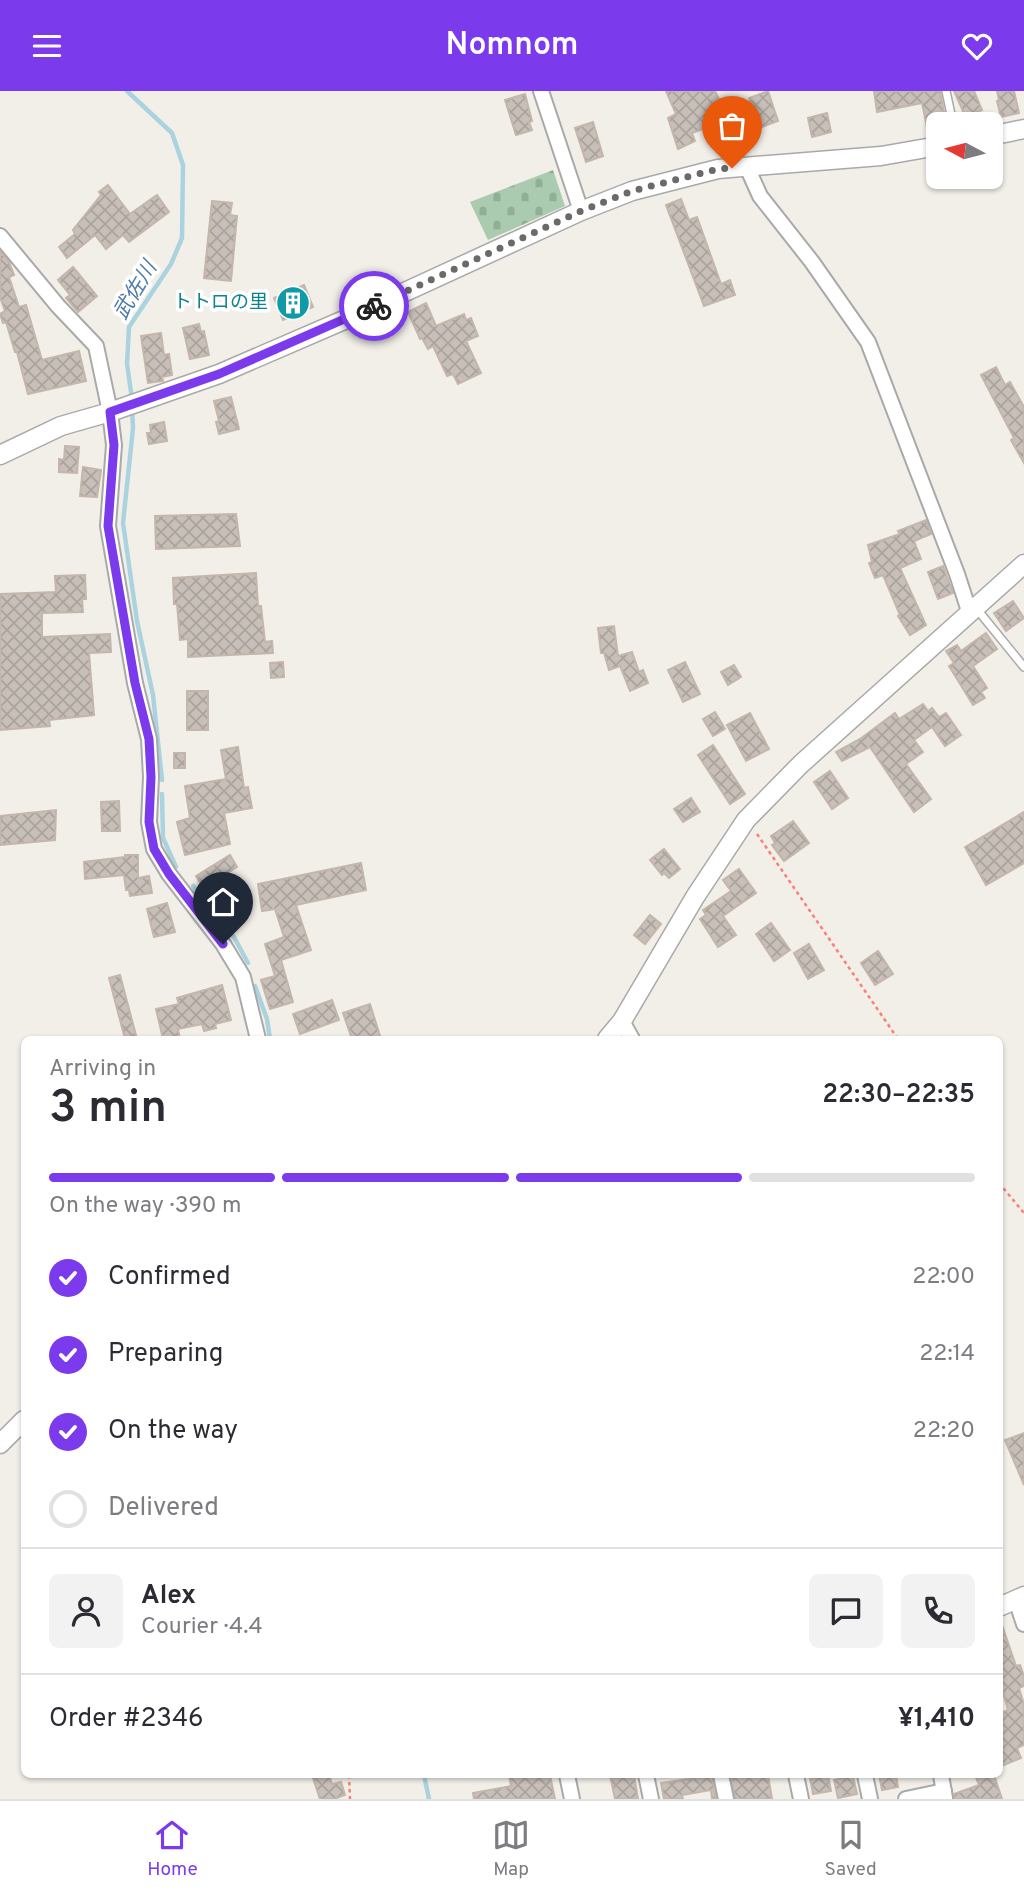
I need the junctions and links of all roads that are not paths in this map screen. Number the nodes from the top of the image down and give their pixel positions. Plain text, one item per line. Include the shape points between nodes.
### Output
1 (541, 91) edge
2 (946, 91) edge
3 (950, 112) edge
4 (1024, 129) edge
5 (1003, 133) edge
6 (926, 148) edge
7 (747, 167) junction
8 (581, 211) junction
9 (0, 236) edge
10 (115, 410) junction
11 (0, 455) edge
12 (1023, 566) edge
13 (973, 611) junction
14 (1024, 667) edge
15 (622, 1021) junction
16 (257, 1036) edge
17 (610, 1036) edge
18 (630, 1036) edge
19 (21, 1423) edge
20 (0, 1444) edge
21 (1013, 1601) edge
22 (1024, 1624) edge
23 (568, 1778) edge
24 (647, 1778) edge
25 (722, 1778) edge
26 (797, 1778) edge
27 (866, 1778) edge
28 (945, 1795) edge
29 (572, 1799) edge
30 (651, 1799) edge
31 (726, 1799) edge
32 (801, 1799) edge
33 (870, 1799) edge
34 (906, 1799) edge

1 - 8 street
2 - 3 lane
4 - 5 street
6 - 7 street
7 - 8 street via 718,169 632,191
7 - 13 street via 760,196 868,342
8 - 10 street via 219,374
9 - 10 street via 96,346
10 - 11 street via 61,426
10 - 16 street via 108,526 149,739 149,822 154,849 243,977
12 - 13 street
13 - 14 lane
13 - 15 street via 801,764 746,820
15 - 17 street
15 - 18 street
19 - 20 street
21 - 22 street
23 - 29 street
24 - 30 street
25 - 31 street
26 - 32 street
27 - 33 street
28 - 34 street

